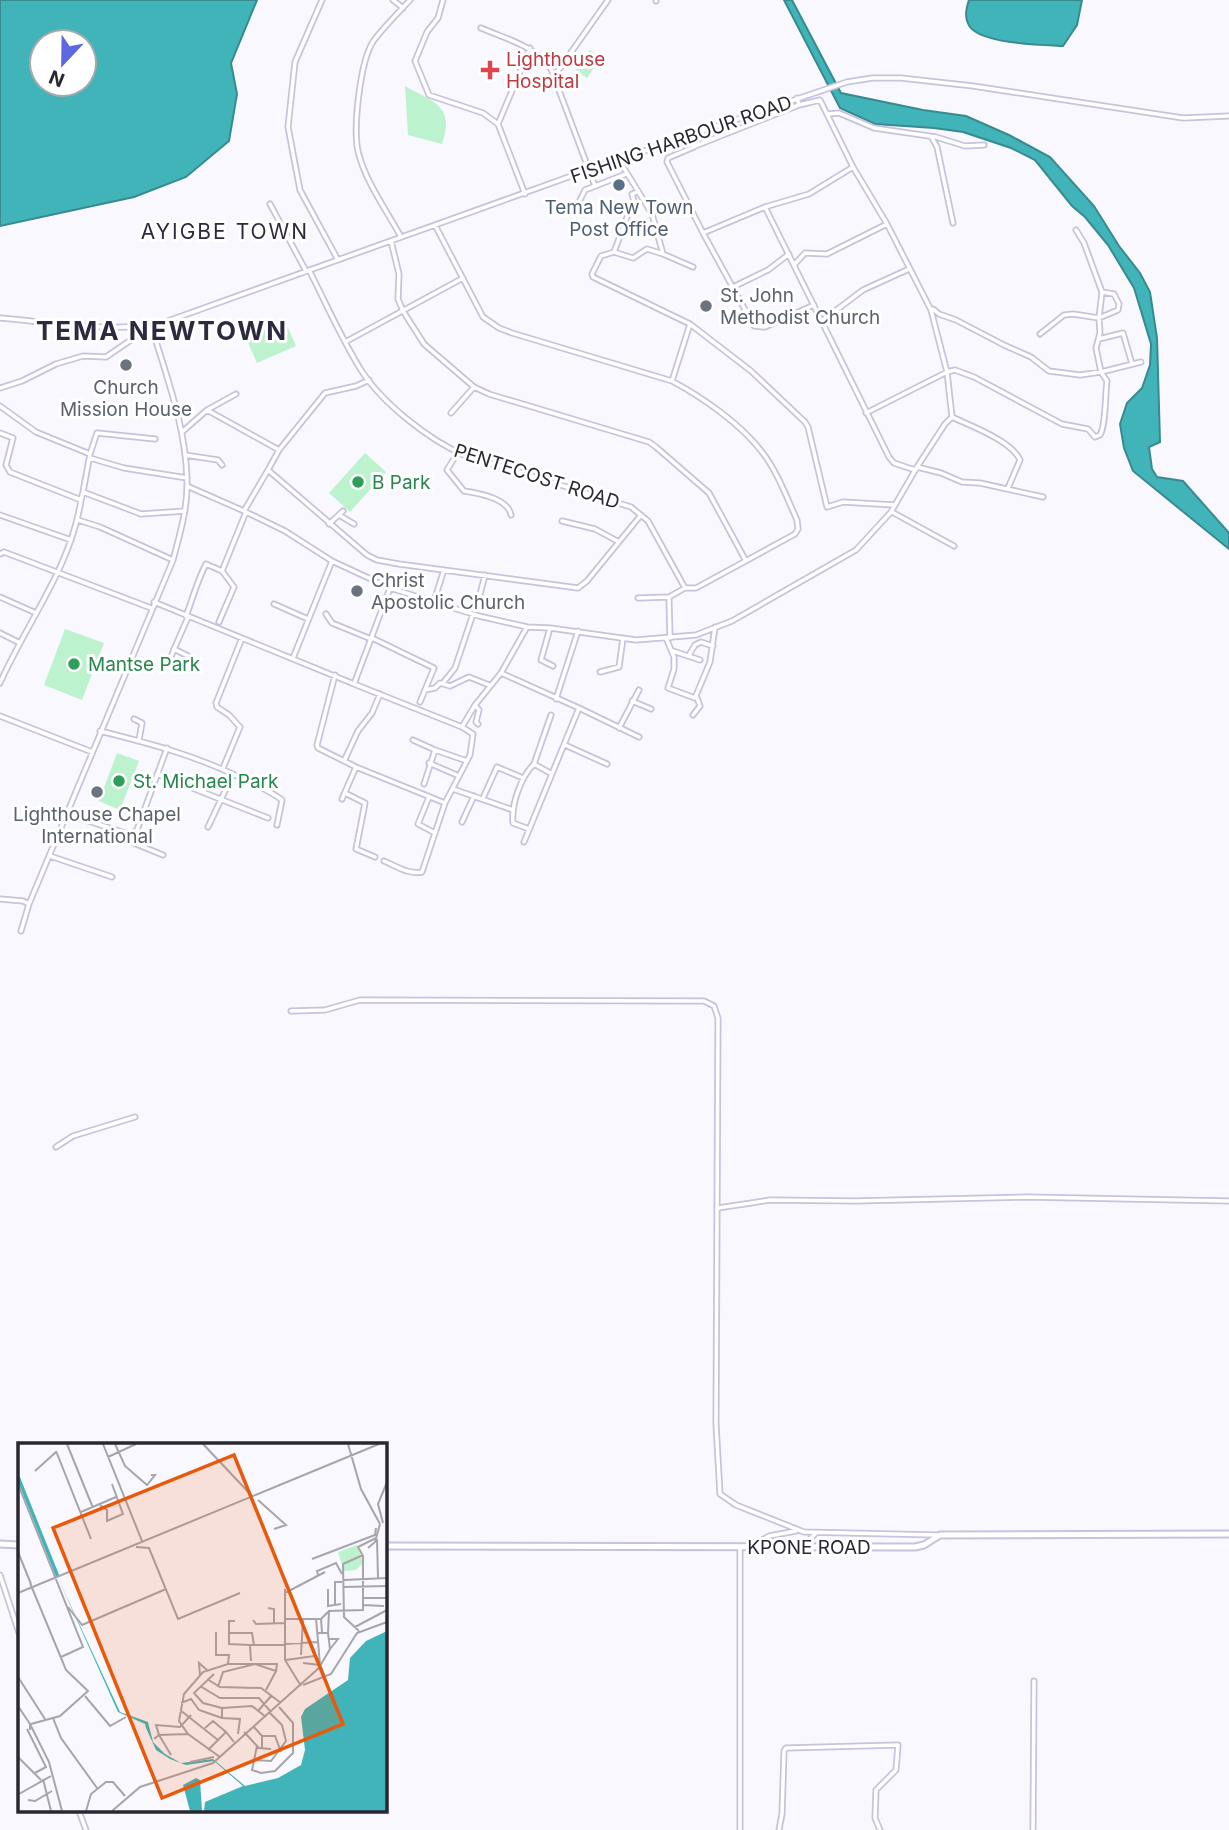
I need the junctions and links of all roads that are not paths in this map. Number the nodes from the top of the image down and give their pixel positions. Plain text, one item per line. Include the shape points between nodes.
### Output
1 (322, 0) edge
2 (393, 0) edge
3 (410, 0) edge
4 (443, 0) edge
5 (607, 0) edge
6 (403, 8) junction
7 (481, 28) dead end
8 (530, 48) junction
9 (554, 78) junction
10 (817, 91) junction
11 (797, 98) junction
12 (820, 100) junction
13 (799, 105) junction
14 (828, 114) junction
15 (1229, 116) edge
16 (498, 124) junction
17 (693, 135) junction
18 (927, 136) junction
19 (984, 145) dead end
20 (695, 146) junction
21 (619, 160) junction
22 (853, 167) junction
23 (588, 170) junction
24 (626, 174) junction
25 (595, 186) junction
26 (637, 192) junction
27 (525, 194) junction
28 (270, 204) dead end
29 (578, 204) dead end
30 (765, 207) junction
31 (953, 223) dead end
32 (887, 224) junction
33 (435, 225) junction
34 (1076, 230) dead end
35 (703, 233) junction
36 (401, 237) junction
37 (391, 241) junction
38 (614, 252) junction
39 (663, 254) junction
40 (789, 254) junction
41 (338, 260) junction
42 (794, 265) junction
43 (693, 267) dead end
44 (909, 269) junction
45 (307, 270) junction
46 (463, 278) junction
47 (733, 287) junction
48 (1102, 292) junction
49 (814, 305) junction
50 (931, 310) junction
51 (403, 311) junction
52 (0, 318) edge
53 (1099, 318) junction
54 (822, 321) junction
55 (690, 324) junction
56 (152, 325) junction
57 (1040, 334) dead end
58 (1098, 339) junction
59 (347, 341) junction
60 (1141, 362) dead end
61 (1132, 364) junction
62 (947, 372) junction
63 (1101, 372) junction
64 (369, 380) junction
65 (672, 381) junction
66 (474, 387) junction
67 (0, 388) edge
68 (236, 394) dead end
69 (0, 406) edge
70 (207, 410) junction
71 (866, 412) junction
72 (451, 413) dead end
73 (952, 417) junction
74 (182, 432) junction
75 (0, 433) edge
76 (155, 439) dead end
77 (279, 450) junction
78 (458, 452) junction
79 (184, 455) junction
80 (90, 456) junction
81 (222, 465) dead end
82 (916, 468) junction
83 (268, 470) junction
84 (187, 478) junction
85 (187, 486) junction
86 (1007, 489) junction
87 (83, 492) junction
88 (1043, 497) dead end
89 (81, 500) junction
90 (895, 505) junction
91 (185, 511) junction
92 (343, 511) dead end
93 (245, 512) junction
94 (891, 512) junction
95 (0, 515) edge
96 (339, 515) junction
97 (511, 515) dead end
98 (641, 515) junction
99 (78, 520) junction
100 (562, 520) dead end
101 (329, 524) junction
102 (355, 524) dead end
103 (71, 540) junction
104 (619, 542) junction
105 (954, 546) dead end
106 (0, 554) edge
107 (173, 560) junction
108 (332, 561) junction
109 (746, 561) junction
110 (444, 570) junction
111 (222, 571) junction
112 (57, 573) junction
113 (485, 575) junction
114 (390, 588) junction
115 (685, 588) junction
116 (0, 597) edge
117 (668, 597) junction
118 (638, 598) dead end
119 (434, 601) junction
120 (478, 602) dead end
121 (154, 603) junction
122 (274, 604) dead end
123 (151, 608) junction
124 (36, 613) junction
125 (326, 614) dead end
126 (473, 614) junction
127 (187, 617) junction
128 (308, 619) junction
129 (219, 622) dead end
130 (527, 627) junction
131 (715, 627) junction
132 (550, 628) junction
133 (578, 631) junction
134 (0, 633) edge
135 (242, 638) junction
136 (371, 638) junction
137 (623, 638) junction
138 (668, 638) junction
139 (20, 643) junction
140 (713, 646) junction
141 (174, 649) junction
142 (672, 651) junction
143 (689, 654) junction
144 (171, 657) dead end
145 (293, 658) junction
146 (700, 660) dead end
147 (185, 664) dead end
148 (553, 666) dead end
149 (0, 667) edge
150 (6, 670) junction
151 (600, 672) dead end
152 (501, 673) junction
153 (335, 675) junction
154 (0, 683) edge
155 (443, 683) junction
156 (354, 684) junction
157 (489, 685) junction
158 (425, 690) junction
159 (639, 690) dead end
160 (380, 694) junction
161 (697, 698) junction
162 (556, 699) junction
163 (632, 701) junction
164 (420, 702) dead end
165 (475, 705) junction
166 (579, 708) junction
167 (651, 709) dead end
168 (551, 715) dead end
169 (693, 715) dead end
170 (0, 716) edge
171 (134, 719) dead end
172 (478, 724) dead end
173 (462, 727) junction
174 (619, 728) junction
175 (100, 731) junction
176 (639, 737) dead end
177 (139, 740) junction
178 (413, 740) dead end
179 (565, 746) junction
180 (167, 748) junction
181 (435, 750) junction
182 (92, 752) junction
183 (344, 761) junction
184 (467, 761) junction
185 (429, 763) junction
186 (534, 764) junction
187 (607, 764) dead end
188 (356, 767) junction
189 (223, 768) junction
190 (157, 774) junction
191 (233, 774) junction
192 (552, 774) junction
193 (459, 776) junction
194 (523, 778) junction
195 (424, 784) dead end
196 (453, 789) junction
197 (345, 793) junction
198 (474, 796) junction
199 (429, 797) junction
200 (342, 799) dead end
201 (483, 799) junction
202 (221, 800) junction
203 (445, 803) junction
204 (513, 810) junction
205 (67, 814) junction
206 (268, 818) dead end
207 (462, 822) dead end
208 (277, 825) dead end
209 (208, 827) dead end
210 (529, 829) junction
211 (435, 833) junction
212 (129, 835) junction
213 (524, 842) dead end
214 (163, 855) dead end
215 (50, 856) junction
216 (374, 857) dead end
217 (384, 861) dead end
218 (112, 877) dead end
219 (0, 900) edge
220 (29, 904) junction
221 (21, 931) dead end
222 (290, 1011) dead end
223 (135, 1117) dead end
224 (55, 1147) dead end
225 (1229, 1201) edge
226 (718, 1208) junction
227 (798, 1531) junction
228 (817, 1534) junction
229 (1229, 1534) edge
230 (937, 1535) junction
231 (0, 1544) edge
232 (18, 1545) edge
233 (387, 1546) edge
234 (740, 1548) junction
235 (749, 1548) junction
236 (800, 1548) junction
237 (0, 1576) edge
238 (18, 1630) edge
239 (1034, 1681) dead end
240 (79, 1812) edge
241 (86, 1830) edge
242 (740, 1830) edge
243 (779, 1830) edge
244 (880, 1830) edge
245 (1033, 1830) edge

1 - 41 street via 295,62 288,127 300,190
2 - 6 street
3 - 6 street
4 - 16 street via 415,61 425,91 484,113
5 - 9 street
6 - 36 street via 373,41 366,56 356,139 364,170
7 - 8 street
8 - 9 street via 545,61
8 - 16 street
9 - 23 street
10 - 11 street, FISHING HARBOUR ROAD
10 - 12 street
10 - 15 street, FISHING HARBOUR ROAD via 872,78 901,78 1183,118
11 - 13 street
11 - 17 street, FISHING HARBOUR ROAD
12 - 13 street
12 - 14 street
13 - 20 street
14 - 18 street via 839,113 874,128
14 - 22 street
16 - 27 street
17 - 20 street
17 - 21 street, FISHING HARBOUR ROAD
18 - 19 street via 965,146
18 - 31 street via 937,147
20 - 35 street via 667,162
21 - 23 street, FISHING HARBOUR ROAD
21 - 24 street
22 - 30 street via 809,194
22 - 32 street
23 - 25 street
23 - 27 street, FISHING HARBOUR ROAD
24 - 25 street
24 - 26 street
25 - 29 street via 583,191
26 - 38 street via 632,194 635,205
26 - 39 street via 652,214
27 - 33 street, FISHING HARBOUR ROAD
28 - 45 street, PENTECOST ROAD
30 - 35 street
30 - 40 street
32 - 42 street via 827,254 806,253
32 - 44 street
33 - 36 street, FISHING HARBOUR ROAD
33 - 46 street
34 - 48 street
35 - 47 street
36 - 37 street, FISHING HARBOUR ROAD
37 - 41 street, FISHING HARBOUR ROAD
37 - 51 street
38 - 39 street via 633,258 647,249
38 - 55 street via 599,258 593,277
39 - 43 street
40 - 42 street
40 - 47 street
41 - 45 street, FISHING HARBOUR ROAD
42 - 49 street
44 - 50 street
44 - 54 street via 863,290
45 - 56 street, FISHING HARBOUR ROAD
45 - 59 street, PENTECOST ROAD
46 - 51 street
46 - 65 street via 484,317 499,328
47 - 49 street via 756,327
48 - 53 street
48 - 53 street via 1114,294 1119,307
49 - 54 street
50 - 62 street
50 - 63 street via 1031,357 1049,371
51 - 59 street
51 - 66 street via 424,344
52 - 56 street
53 - 57 street via 1064,315
53 - 58 street
54 - 71 street
55 - 65 street
55 - 90 street via 751,371 805,422 827,507 843,502
56 - 67 street via 106,357 74,358
56 - 74 street
58 - 61 street via 1123,333
58 - 63 street
59 - 64 street, PENTECOST ROAD
60 - 61 street
61 - 63 street
62 - 63 street via 974,377 1062,424 1088,429 1095,437 1103,430 1107,381
62 - 71 street
62 - 73 street
64 - 77 street via 325,393
64 - 78 street, PENTECOST ROAD via 393,406
65 - 109 street via 720,413 762,451 797,520 795,534
66 - 72 street
66 - 109 street via 649,442 709,493
68 - 70 street
69 - 80 street via 36,432
70 - 74 street
70 - 77 street
71 - 82 street via 894,463
73 - 82 street
73 - 86 street via 1018,455
74 - 79 street
75 - 89 street via 13,438 6,469
76 - 80 street via 97,433
77 - 83 street
78 - 97 street via 447,470 464,491 505,504
78 - 98 street, PENTECOST ROAD via 624,504
79 - 81 street via 218,460
79 - 84 street
80 - 84 street via 124,468
80 - 87 street
82 - 86 street
82 - 90 street
83 - 93 street
83 - 101 street
84 - 85 street
85 - 91 street
85 - 93 street
86 - 88 street
87 - 89 street
87 - 91 street via 141,514
89 - 99 street
90 - 94 street
91 - 107 street
92 - 96 street
93 - 108 street
93 - 111 street
94 - 105 street
94 - 131 street via 856,550
95 - 103 street
96 - 101 street
96 - 102 street
98 - 104 street
98 - 115 street, PENTECOST ROAD
99 - 103 street
99 - 107 street
100 - 104 street
101 - 110 street via 371,558
103 - 112 street
104 - 113 street via 578,588
106 - 112 street
107 - 121 street
108 - 114 street
108 - 128 street
109 - 115 street via 696,588
110 - 113 street
110 - 119 street
111 - 127 street via 206,564
111 - 129 street via 234,587
112 - 123 street
112 - 124 street
113 - 120 street
114 - 119 street
114 - 136 street
115 - 117 street
116 - 124 street
117 - 118 street
117 - 138 street
119 - 126 street
121 - 123 street
121 - 127 street
122 - 128 street
123 - 175 street
124 - 139 street
125 - 136 street via 332,623
126 - 130 street
126 - 155 street via 455,668
127 - 135 street
127 - 141 street
128 - 145 street
130 - 132 street
130 - 152 street
131 - 138 street
131 - 140 street
132 - 133 street
132 - 148 street via 541,660
133 - 137 street
133 - 162 street
134 - 139 street
135 - 145 street
135 - 189 street via 216,703 240,727
136 - 156 street
136 - 158 street via 434,668
137 - 138 street
137 - 151 street via 619,667
138 - 142 street
139 - 150 street
140 - 143 street via 701,642
140 - 161 street
141 - 144 street
141 - 147 street via 188,656
142 - 143 street
142 - 161 street via 674,669 667,688
143 - 146 street
145 - 153 street
149 - 150 street
150 - 154 street
152 - 157 street
152 - 162 street
153 - 156 street
153 - 183 street via 317,745
155 - 157 street via 450,686 472,677
155 - 158 street
156 - 160 street
157 - 165 street
158 - 164 street
159 - 163 street
160 - 173 street
160 - 183 street
161 - 169 street via 700,706
162 - 166 street
163 - 167 street
163 - 174 street
165 - 172 street
165 - 173 street
166 - 174 street
166 - 179 street
168 - 186 street
170 - 182 street
171 - 177 street via 142,723
173 - 184 street via 474,738
174 - 176 street
175 - 177 street
175 - 182 street
177 - 180 street
178 - 181 street
179 - 187 street
179 - 192 street
180 - 189 street
180 - 190 street
181 - 184 street
181 - 185 street
182 - 205 street
183 - 188 street
184 - 193 street
185 - 193 street
185 - 195 street
186 - 192 street
186 - 194 street
188 - 197 street
188 - 199 street
189 - 191 street
190 - 202 street
190 - 212 street via 136,830
191 - 202 street
191 - 208 street via 282,800
192 - 210 street
193 - 196 street
194 - 201 street via 497,767
194 - 204 street
196 - 198 street
196 - 203 street
197 - 200 street
197 - 216 street via 365,803 356,849
198 - 201 street
198 - 207 street
199 - 203 street
199 - 211 street via 418,824
201 - 204 street
202 - 206 street
202 - 209 street
203 - 211 street
204 - 210 street via 513,823
205 - 212 street
205 - 215 street
210 - 213 street
211 - 217 street via 419,874
212 - 214 street via 131,842
215 - 218 street
215 - 220 street
219 - 220 street
220 - 221 street
222 - 226 street via 325,1010 360,1000 707,1002 714,1006 718,1018
223 - 224 street via 73,1136
225 - 226 street via 1034,1197 770,1200
226 - 227 street via 718,1488 730,1502
227 - 228 street
227 - 235 street via 769,1536
228 - 230 street
228 - 236 street
229 - 230 main road, KPONE ROAD
230 - 236 main road, KPONE ROAD via 915,1546
231 - 232 main road
233 - 234 main road, KPONE ROAD
234 - 235 main road, KPONE ROAD
234 - 242 street
235 - 236 main road, KPONE ROAD
237 - 238 street
239 - 245 street
240 - 241 street
243 - 244 street via 786,1748 898,1745 896,1770 876,1790 875,1818

